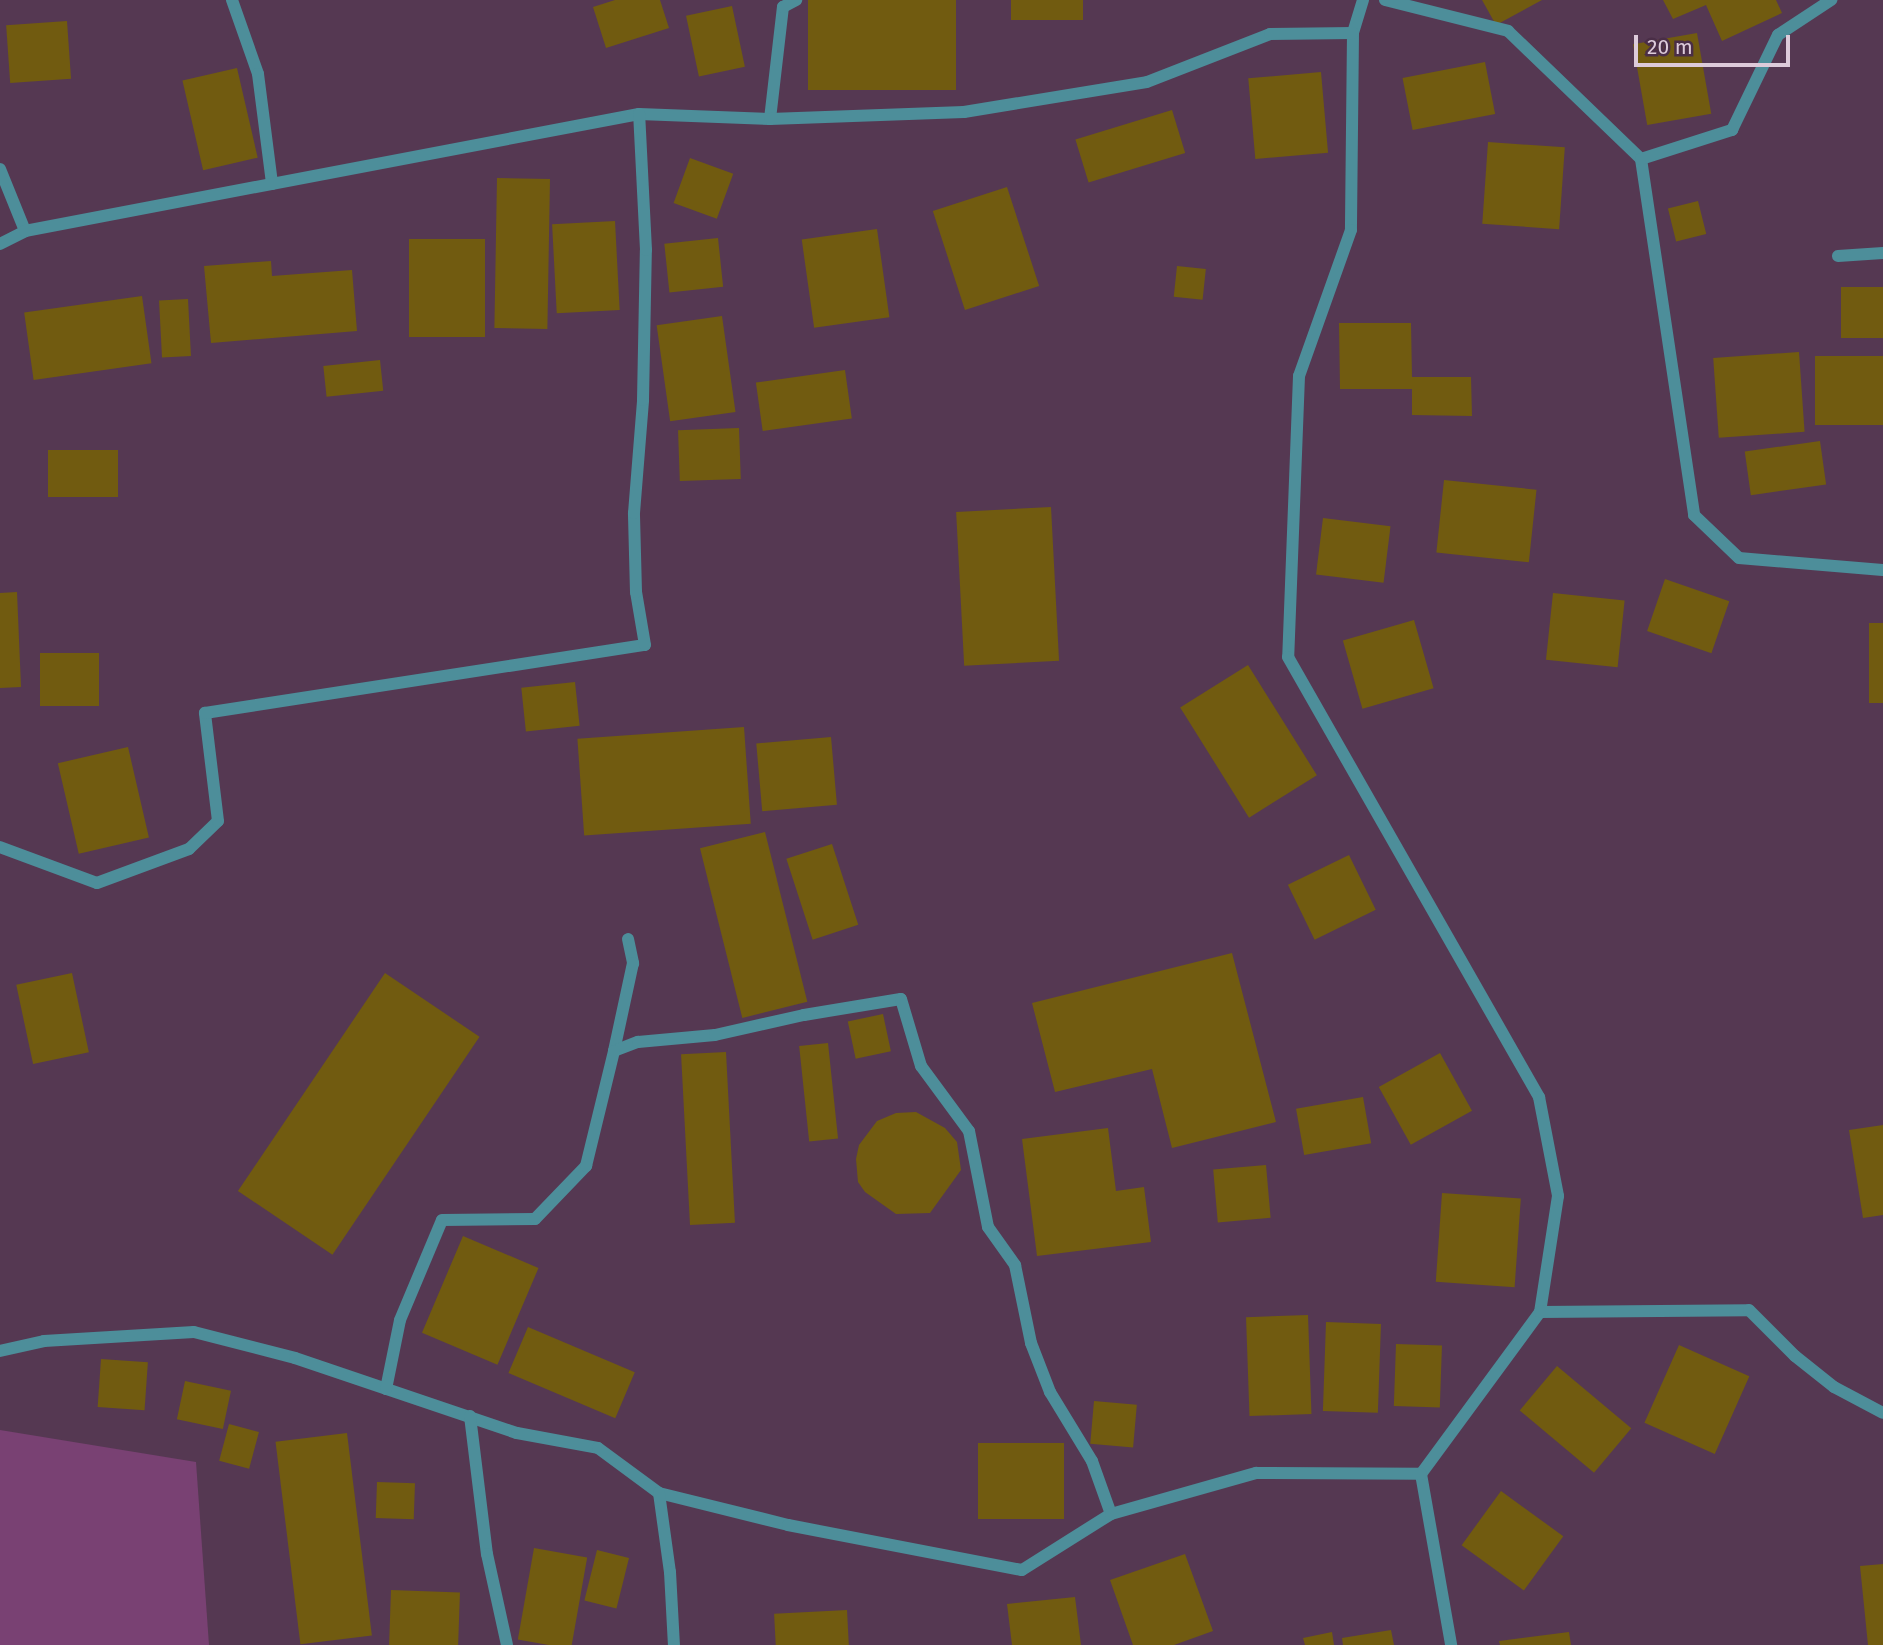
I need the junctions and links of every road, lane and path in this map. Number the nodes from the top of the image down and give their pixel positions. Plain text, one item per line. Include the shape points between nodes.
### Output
1 (232, 0) edge
2 (796, 0) edge
3 (1363, 0) edge
4 (1385, 0) edge
5 (1831, 0) edge
6 (1353, 33) junction
7 (639, 114) junction
8 (770, 119) junction
9 (1641, 159) junction
10 (0, 169) edge
11 (272, 184) junction
12 (25, 231) junction
13 (0, 244) edge
14 (1883, 253) edge
15 (1838, 256) dead end
16 (1883, 570) edge
17 (0, 847) edge
18 (628, 939) dead end
19 (614, 1051) junction
20 (1540, 1312) junction
21 (0, 1351) edge
22 (386, 1389) junction
23 (1883, 1413) edge
24 (470, 1416) junction
25 (1422, 1474) junction
26 (659, 1493) junction
27 (1111, 1514) junction
28 (508, 1645) edge
29 (674, 1645) edge
30 (1451, 1645) edge

1 - 11 street via 258,74
2 - 8 street via 783,7
3 - 6 street
4 - 9 street via 1508,31
5 - 9 street via 1778,35 1732,130
6 - 8 street via 1270,34 1147,82 964,112
6 - 20 street via 1351,230 1299,376 1287,657 1539,1097 1558,1196
7 - 8 street
7 - 11 street
7 - 17 street via 646,277 634,513 636,592 645,645 205,713 218,821 189,849 97,883
9 - 16 street via 1694,515 1738,558
10 - 12 street
11 - 12 street
12 - 13 street
14 - 15 street
18 - 19 street via 633,963
19 - 22 street via 586,1166 535,1219 442,1220 400,1320
19 - 27 street via 638,1042 715,1035 901,999 921,1066 970,1131 988,1227 1015,1265 1031,1343 1050,1392 1092,1461
20 - 23 street via 1749,1310 1834,1387
20 - 25 street
21 - 22 street via 44,1341 194,1332 295,1358
22 - 24 street
24 - 26 street via 517,1433 598,1448
24 - 28 street via 487,1554
25 - 27 street via 1256,1473
25 - 30 street
26 - 27 street via 788,1525 1022,1570
26 - 29 street

